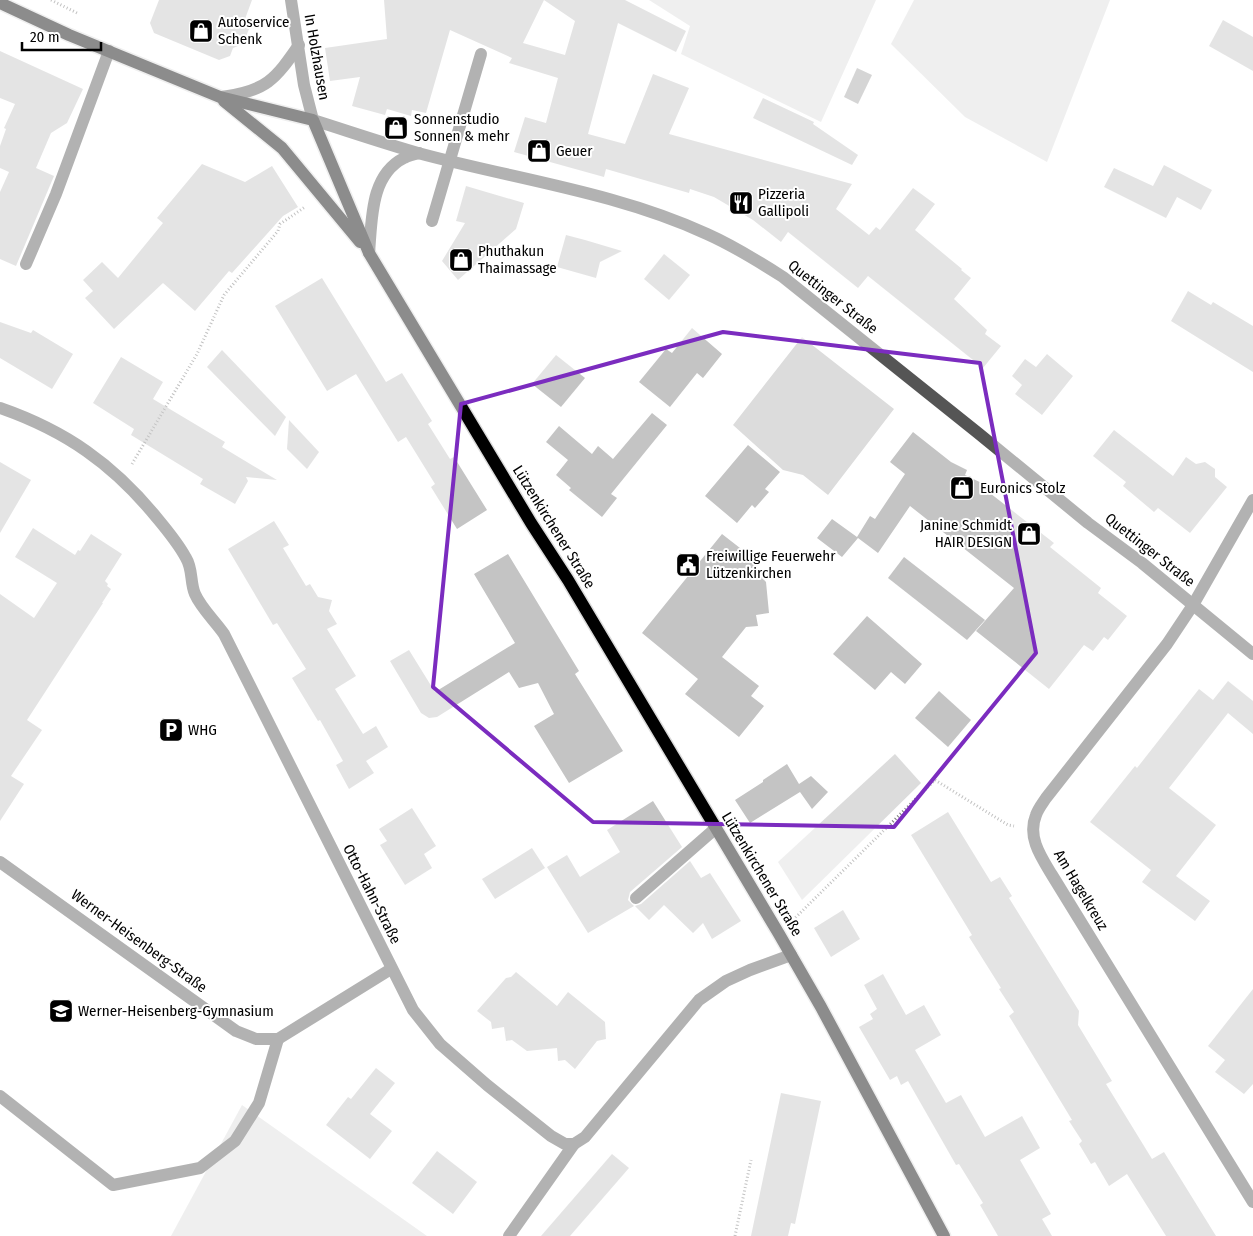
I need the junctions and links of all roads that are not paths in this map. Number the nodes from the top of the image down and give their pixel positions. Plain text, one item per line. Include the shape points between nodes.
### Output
1 (291, 0) edge
2 (0, 3) edge
3 (299, 45) junction
4 (109, 51) junction
5 (481, 54) dead end
6 (220, 98) junction
7 (313, 120) junction
8 (419, 153) junction
9 (450, 160) junction
10 (432, 221) dead end
11 (369, 252) junction
12 (26, 264) dead end
13 (0, 408) edge
14 (1253, 500) edge
15 (1194, 605) junction
16 (1253, 654) edge
17 (716, 828) junction
18 (0, 862) edge
19 (636, 898) dead end
20 (791, 955) junction
21 (391, 969) junction
22 (278, 1039) junction
23 (0, 1096) edge
24 (574, 1144) junction
25 (1253, 1202) edge
26 (509, 1236) edge
27 (944, 1236) edge

1 - 3 street, In Holzhausen
2 - 4 main road
3 - 6 street via 276,77 259,88
3 - 7 street, In Holzhausen
4 - 6 main road
4 - 12 street via 56,194
5 - 9 street
6 - 7 main road
6 - 11 main road via 282,148
7 - 8 street, Quettinger Straße
7 - 11 main road, Lützenkirchener Straße
8 - 9 street, Quettinger Straße
8 - 11 street via 404,158 391,168 380,184 373,205
9 - 10 street
9 - 15 street, Quettinger Straße via 608,199 706,233 748,255 783,277
11 - 17 main road, Lützenkirchener Straße
13 - 21 street, Otto-Hahn-Straße via 59,434 88,451 117,474 172,536 187,560 195,595 224,634
14 - 15 street
15 - 16 street, Quettinger Straße
15 - 25 street, Am Hagelkreuz via 1046,798 1032,829 1038,852
17 - 19 street
17 - 20 main road, Lützenkirchener Straße
18 - 22 street, Werner-Heisenberg-Straße via 236,1031 256,1039
20 - 24 street via 726,981 699,1000 595,1127
20 - 27 main road, Lützenkirchener Straße
21 - 22 street
21 - 24 street, Otto-Hahn-Straße via 413,1010 440,1044 551,1136 565,1144
22 - 23 street via 259,1103 235,1141 200,1168 113,1185
24 - 26 street

